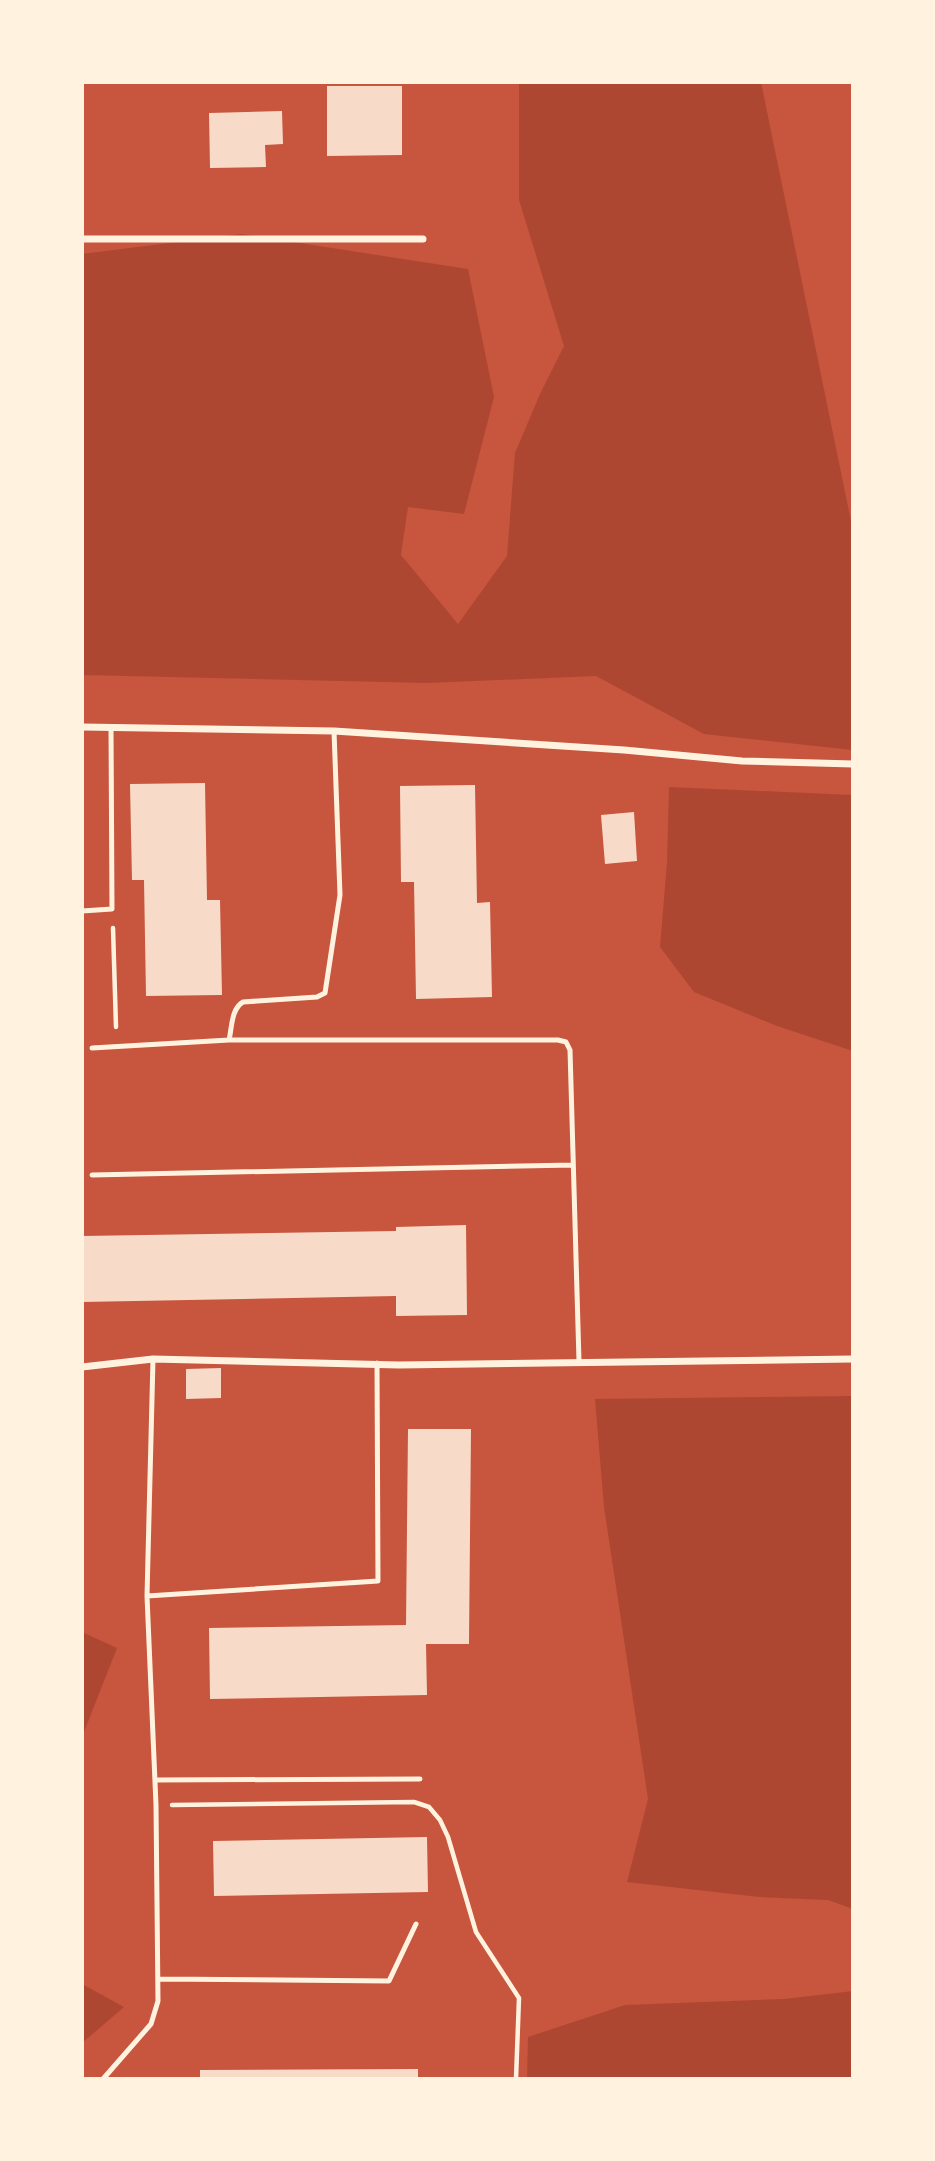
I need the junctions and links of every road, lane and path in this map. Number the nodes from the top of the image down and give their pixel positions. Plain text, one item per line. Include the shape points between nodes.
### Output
1 (82, 239) edge
2 (422, 239) dead end
3 (82, 727) edge
4 (111, 727) junction
5 (334, 731) junction
6 (853, 764) edge
7 (112, 909) junction
8 (82, 911) edge
9 (229, 1040) junction
10 (116, 1046) junction
11 (92, 1048) dead end
12 (573, 1165) junction
13 (92, 1175) dead end
14 (153, 1359) junction
15 (853, 1360) edge
16 (579, 1361) junction
17 (377, 1363) junction
18 (82, 1367) edge
19 (147, 1596) junction
20 (420, 1779) dead end
21 (155, 1780) junction
22 (156, 1805) junction
23 (416, 1924) dead end
24 (159, 1979) junction
25 (110, 2070) junction
26 (103, 2079) edge
27 (110, 2079) edge
28 (516, 2079) edge

1 - 2 street
3 - 4 street
4 - 5 street
4 - 7 lane
5 - 6 street via 742,761
5 - 9 lane via 340,895 325,993 317,998 237,1005
7 - 8 lane
7 - 10 path
9 - 10 lane
9 - 12 lane via 566,1042 570,1050
10 - 11 lane
12 - 13 lane
12 - 16 lane
14 - 17 street
14 - 18 street
14 - 19 lane
15 - 16 street
16 - 17 street
17 - 19 lane via 378,1581
19 - 21 lane
20 - 21 lane
21 - 22 lane
22 - 24 lane
22 - 28 path via 414,1802 429,1807 448,1838 476,1932 519,1998
23 - 24 lane via 389,1981
24 - 25 lane via 151,2024
25 - 26 lane
25 - 27 lane

